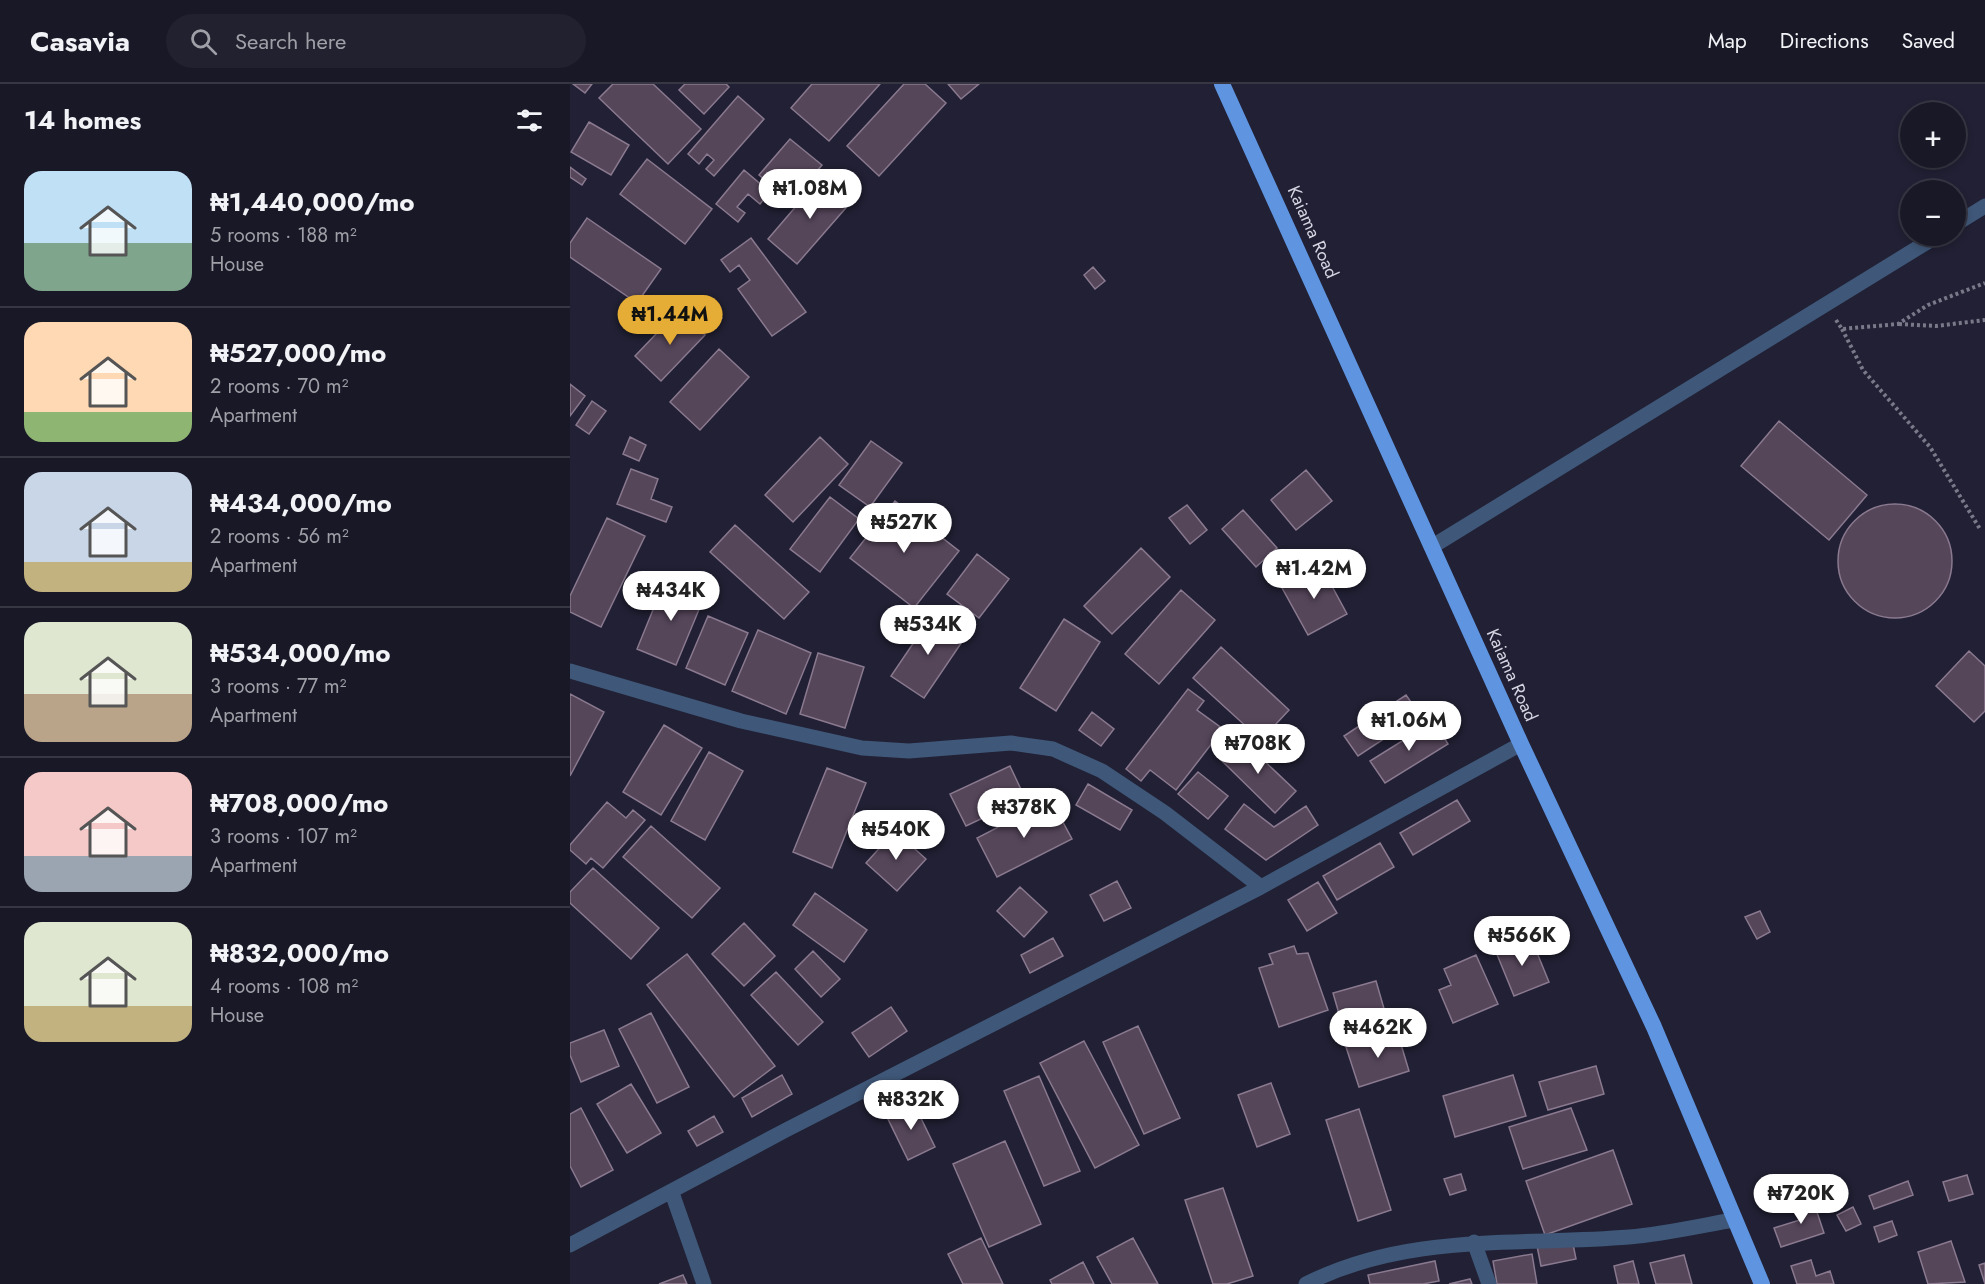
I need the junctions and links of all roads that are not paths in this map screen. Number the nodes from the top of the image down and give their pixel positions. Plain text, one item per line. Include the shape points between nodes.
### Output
1 (1222, 84) edge
2 (1985, 206) edge
3 (1966, 218) edge
4 (1921, 246) edge
5 (1433, 546) junction
6 (570, 671) edge
7 (1521, 744) junction
8 (1261, 887) junction
9 (672, 1193) junction
10 (1733, 1220) junction
11 (1474, 1242) junction
12 (570, 1245) edge
13 (704, 1284) edge
14 (1306, 1284) edge
15 (1489, 1284) edge
16 (1762, 1284) edge

1 - 5 highway, Kaiama Road
2 - 3 street
4 - 5 street
5 - 7 highway, Kaiama Road
6 - 8 street via 741,721 862,748 909,751 1011,743 1053,749 1102,771 1165,813
7 - 8 street
7 - 10 highway, Kaiama Road via 1654,1027
8 - 9 street via 786,1130
9 - 12 street
9 - 13 street
10 - 11 street via 1631,1237
10 - 16 highway, Kaiama Road
11 - 14 street via 1369,1259
11 - 15 street

